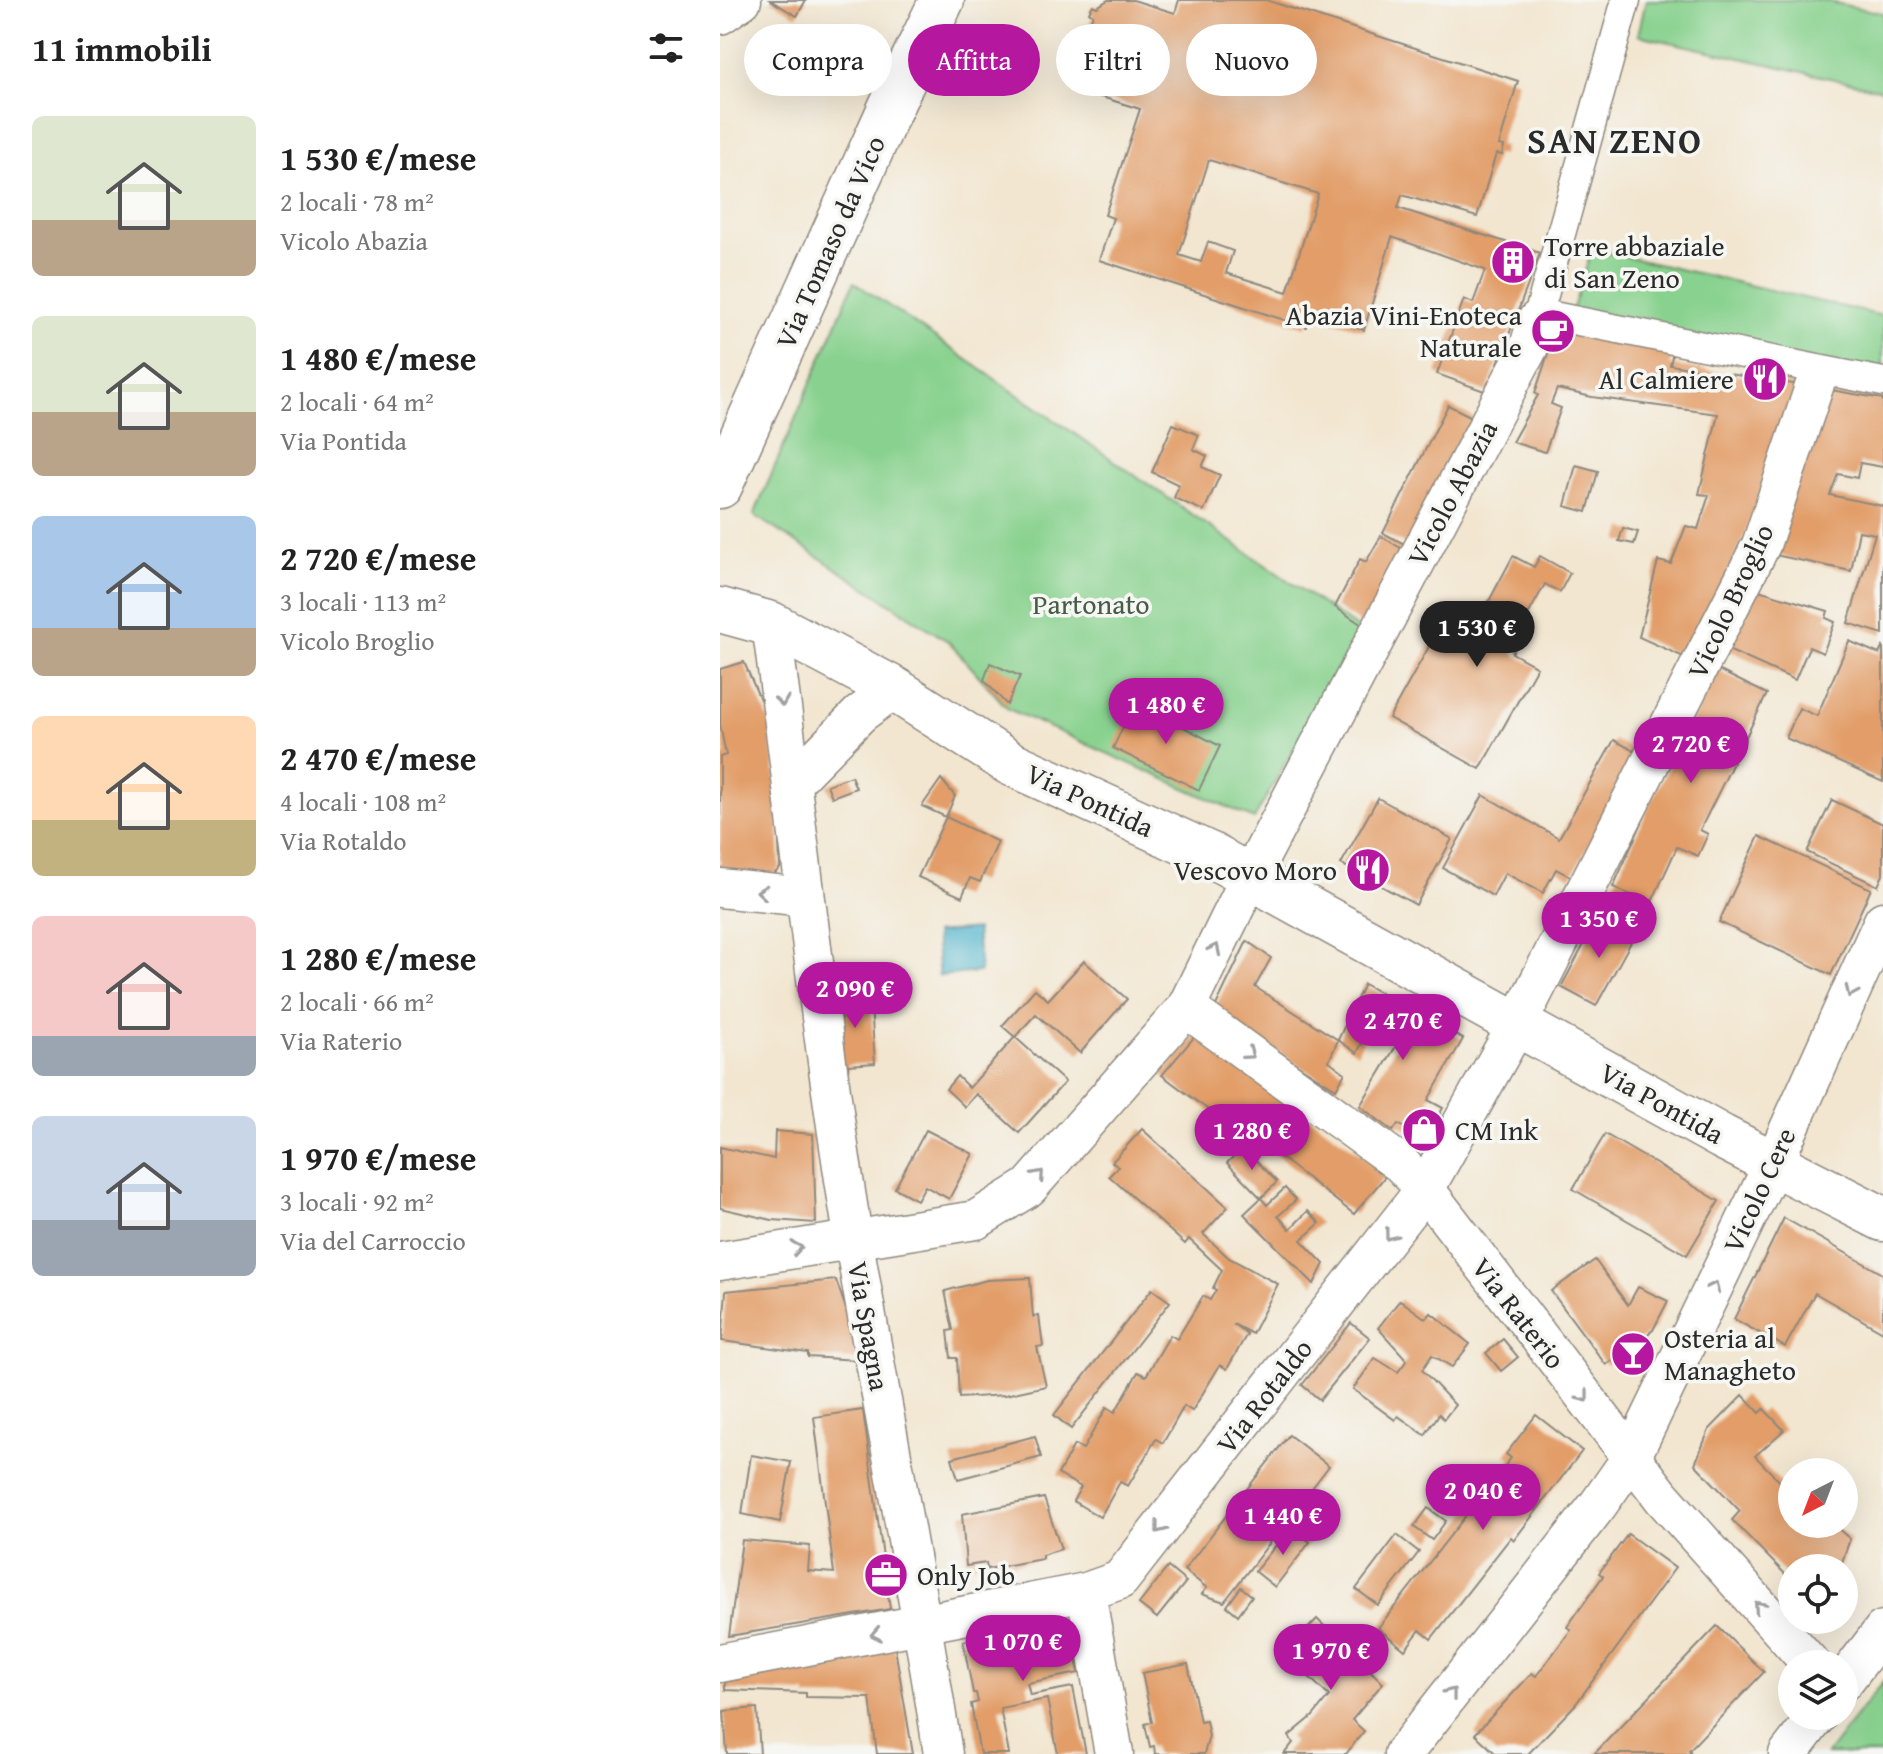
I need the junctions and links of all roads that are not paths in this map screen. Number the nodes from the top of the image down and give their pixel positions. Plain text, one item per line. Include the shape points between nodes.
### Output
1 (742, 0) edge
2 (942, 0) edge
3 (1626, 0) edge
4 (720, 15) edge
5 (1537, 320) junction
6 (1883, 382) edge
7 (1815, 384) dead end
8 (720, 486) edge
9 (720, 610) edge
10 (771, 624) junction
11 (894, 689) junction
12 (793, 782) junction
13 (1250, 877) junction
14 (720, 888) edge
15 (805, 897) junction
16 (1883, 921) edge
17 (1186, 1008) junction
18 (1517, 1025) junction
19 (1774, 1162) junction
20 (1425, 1189) junction
21 (1883, 1219) edge
22 (854, 1239) junction
23 (720, 1261) edge
24 (1631, 1458) junction
25 (1086, 1592) junction
26 (923, 1625) junction
27 (1883, 1630) edge
28 (1799, 1650) edge
29 (720, 1663) edge
30 (1858, 1663) edge
31 (1806, 1730) edge
32 (1413, 1750) edge
33 (943, 1754) edge
34 (1114, 1754) edge
35 (1788, 1754) edge

1 - 4 street
2 - 8 street, Via Tomaso da Vico
3 - 5 street
5 - 6 street via 1548,315
5 - 13 street, Vicolo Abazia via 1529,347
7 - 18 street, Vicolo Broglio via 1761,545
9 - 10 street, Via Pontida
10 - 11 street, Via Pontida
10 -> 12 street, Via Spagna
11 - 12 street via 860,714
11 - 13 street, Via Pontida via 1010,763
12 - 15 street, Via Spagna
17 -> 13 street, Vicolo Abazia
13 - 18 street, Via Pontida
15 -> 14 street
15 - 22 street, Via Spagna
16 -> 19 street, Vicolo Cere
17 -> 20 street, Via Raterio via 1401,1164
22 -> 17 street, Vicolo Abazia via 976,1220 1029,1187
18 - 19 street, Via Pontida
18 - 20 street, Via Rotaldo
19 - 21 street, Via Pontida
24 -> 19 street, Vicolo Cere
20 -> 24 street, Via Raterio
20 -> 25 street, Via Rotaldo via 1120,1580
23 -> 22 street, Vicolo Abazia
22 - 26 street, Via Spagna
28 -> 24 street, Via Raterio
32 -> 24 street, Vicolo Cere
25 - 26 street, Via Rotaldo
25 - 34 street
26 -> 29 street, Via Rotaldo
26 - 33 street, Via Spagna
27 - 30 street
31 - 35 street

